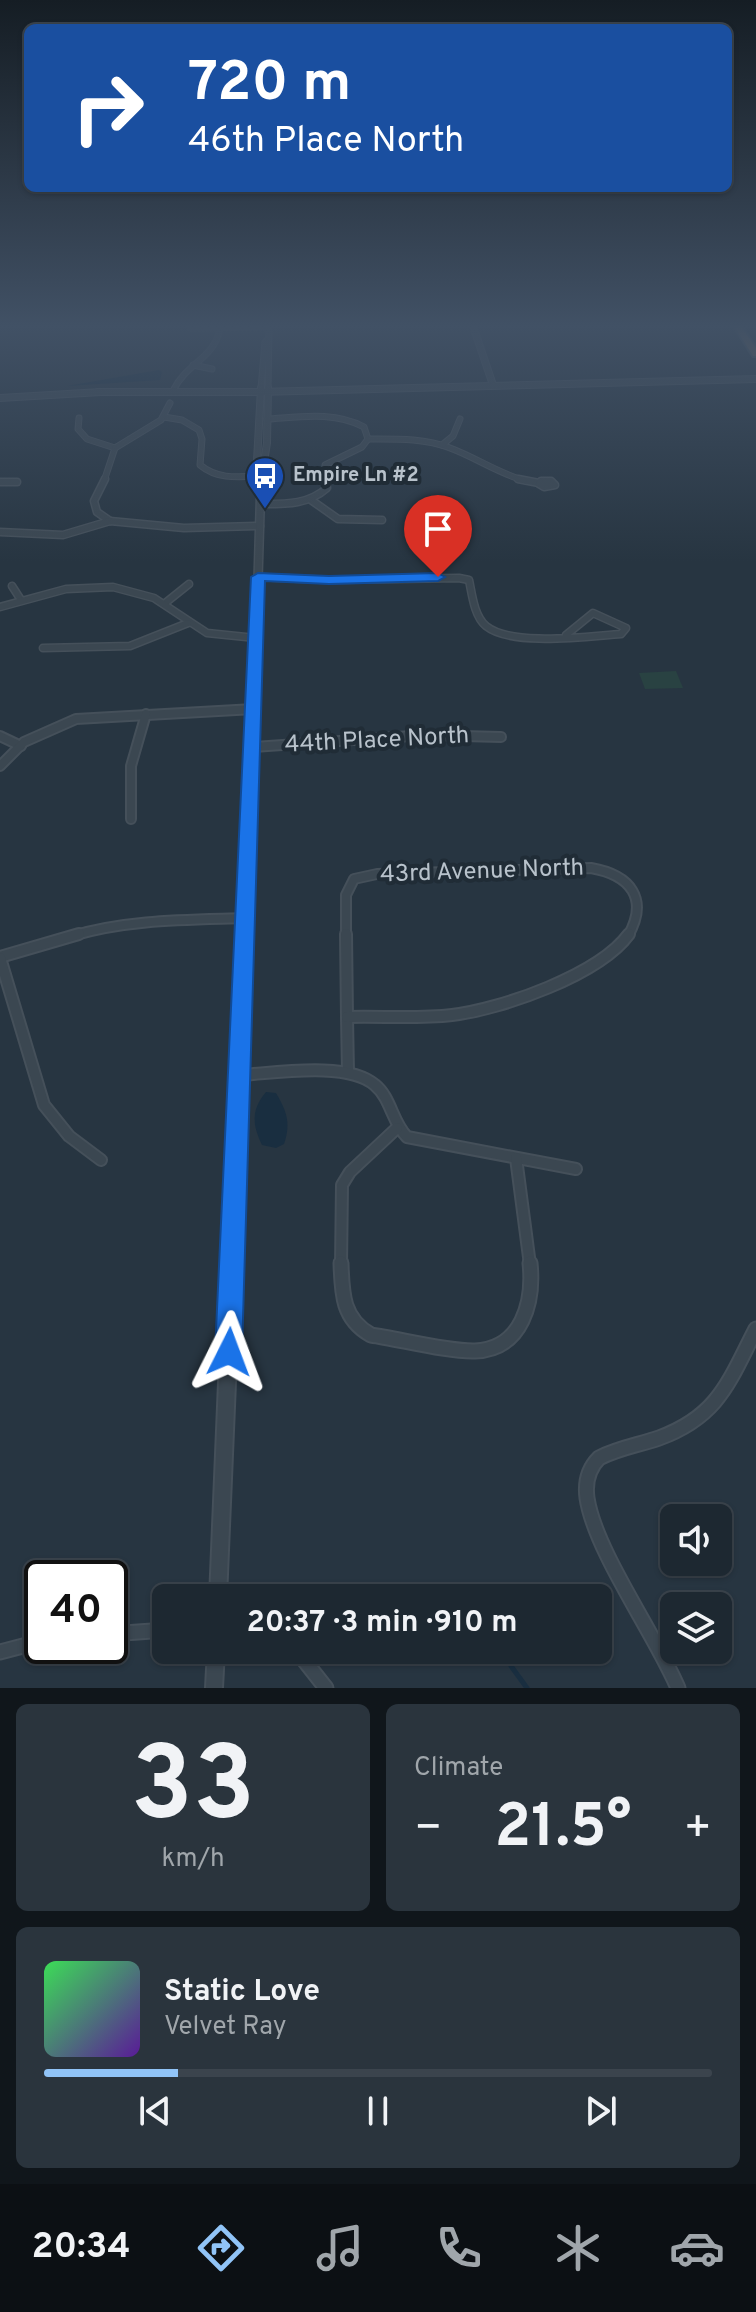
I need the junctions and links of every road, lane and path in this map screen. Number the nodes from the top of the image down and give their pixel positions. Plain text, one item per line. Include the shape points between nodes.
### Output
1 (169, 405) edge
2 (263, 405) edge
3 (266, 405) edge
4 (164, 417) junction
5 (79, 418) dead end
6 (267, 419) junction
7 (460, 419) dead end
8 (368, 439) junction
9 (442, 445) junction
10 (115, 448) junction
11 (208, 472) junction
12 (200, 476) dead end
13 (261, 476) junction
14 (0, 482) edge
15 (17, 482) dead end
16 (539, 483) dead end
17 (311, 500) junction
18 (261, 504) junction
19 (382, 520) dead end
20 (110, 521) junction
21 (260, 526) junction
22 (0, 532) edge
23 (258, 577) junction
24 (189, 584) dead end
25 (12, 586) dead end
26 (21, 600) junction
27 (164, 604) junction
28 (0, 607) edge
29 (188, 623) junction
30 (566, 635) junction
31 (256, 638) junction
32 (43, 648) dead end
33 (254, 709) junction
34 (146, 714) junction
35 (0, 736) edge
36 (501, 737) dead end
37 (21, 746) junction
38 (253, 747) junction
39 (0, 766) edge
40 (131, 819) dead end
41 (247, 918) junction
42 (0, 957) edge
43 (347, 1017) junction
44 (348, 1073) junction
45 (241, 1075) junction
46 (397, 1128) junction
47 (516, 1158) junction
48 (101, 1160) dead end
49 (576, 1169) dead end
50 (756, 1329) edge
51 (219, 1584) edge
52 (152, 1631) edge
53 (128, 1633) edge
54 (24, 1646) edge
55 (0, 1652) edge
56 (215, 1664) edge
57 (307, 1664) edge
58 (214, 1688) edge
59 (326, 1688) edge
60 (678, 1688) edge

1 - 4 street
2 - 13 street via 257,461
3 - 6 street
4 - 10 street
4 - 11 street via 199,430 200,465
5 - 10 street via 78,429 87,439
6 - 8 street via 345,419 364,427
6 - 13 street
7 - 9 street
8 - 9 street
8 - 17 street via 356,451 325,465 327,488
9 - 16 street via 493,472
10 - 20 street via 94,501 97,512
11 - 12 street
11 - 13 street
13 - 18 street
14 - 15 street
17 - 18 street
17 - 19 street via 338,519
18 - 21 street
20 - 21 street via 184,528
20 - 22 street via 63,535
21 - 23 street
23 - 30 street via 469,580 477,611 491,630
23 - 31 street
24 - 27 street
25 - 26 street
26 - 27 street via 98,586 128,589
26 - 28 street
27 - 29 street
29 - 31 street via 218,636
29 - 32 street via 130,646
30 - 30 street via 621,634 626,628 593,613
31 - 33 street
33 - 34 street
33 - 38 street
34 - 37 street via 76,719
34 - 40 street via 131,766
35 - 37 street
36 - 38 street, 44th Place North via 425,735
37 - 39 street
38 - 41 street
41 - 42 street via 107,927
41 - 45 street
42 - 48 street via 44,1105 69,1136
43 - 43 street, 43rd Avenue North via 346,895 354,879 591,868 620,877 637,897 639,922 583,973 461,1014
43 - 44 street, 43rd Avenue North
44 - 45 street
44 - 46 street via 378,1087
45 - 51 street
46 - 47 street via 420,1141
46 - 47 street via 342,1185 344,1300 352,1321 371,1335 476,1351 493,1348 519,1329 528,1313 532,1275
47 - 49 street
50 - 60 street via 727,1391 711,1409 669,1435 596,1461 585,1493 610,1559
52 - 53 street
54 - 55 street
56 - 58 street
57 - 59 street

